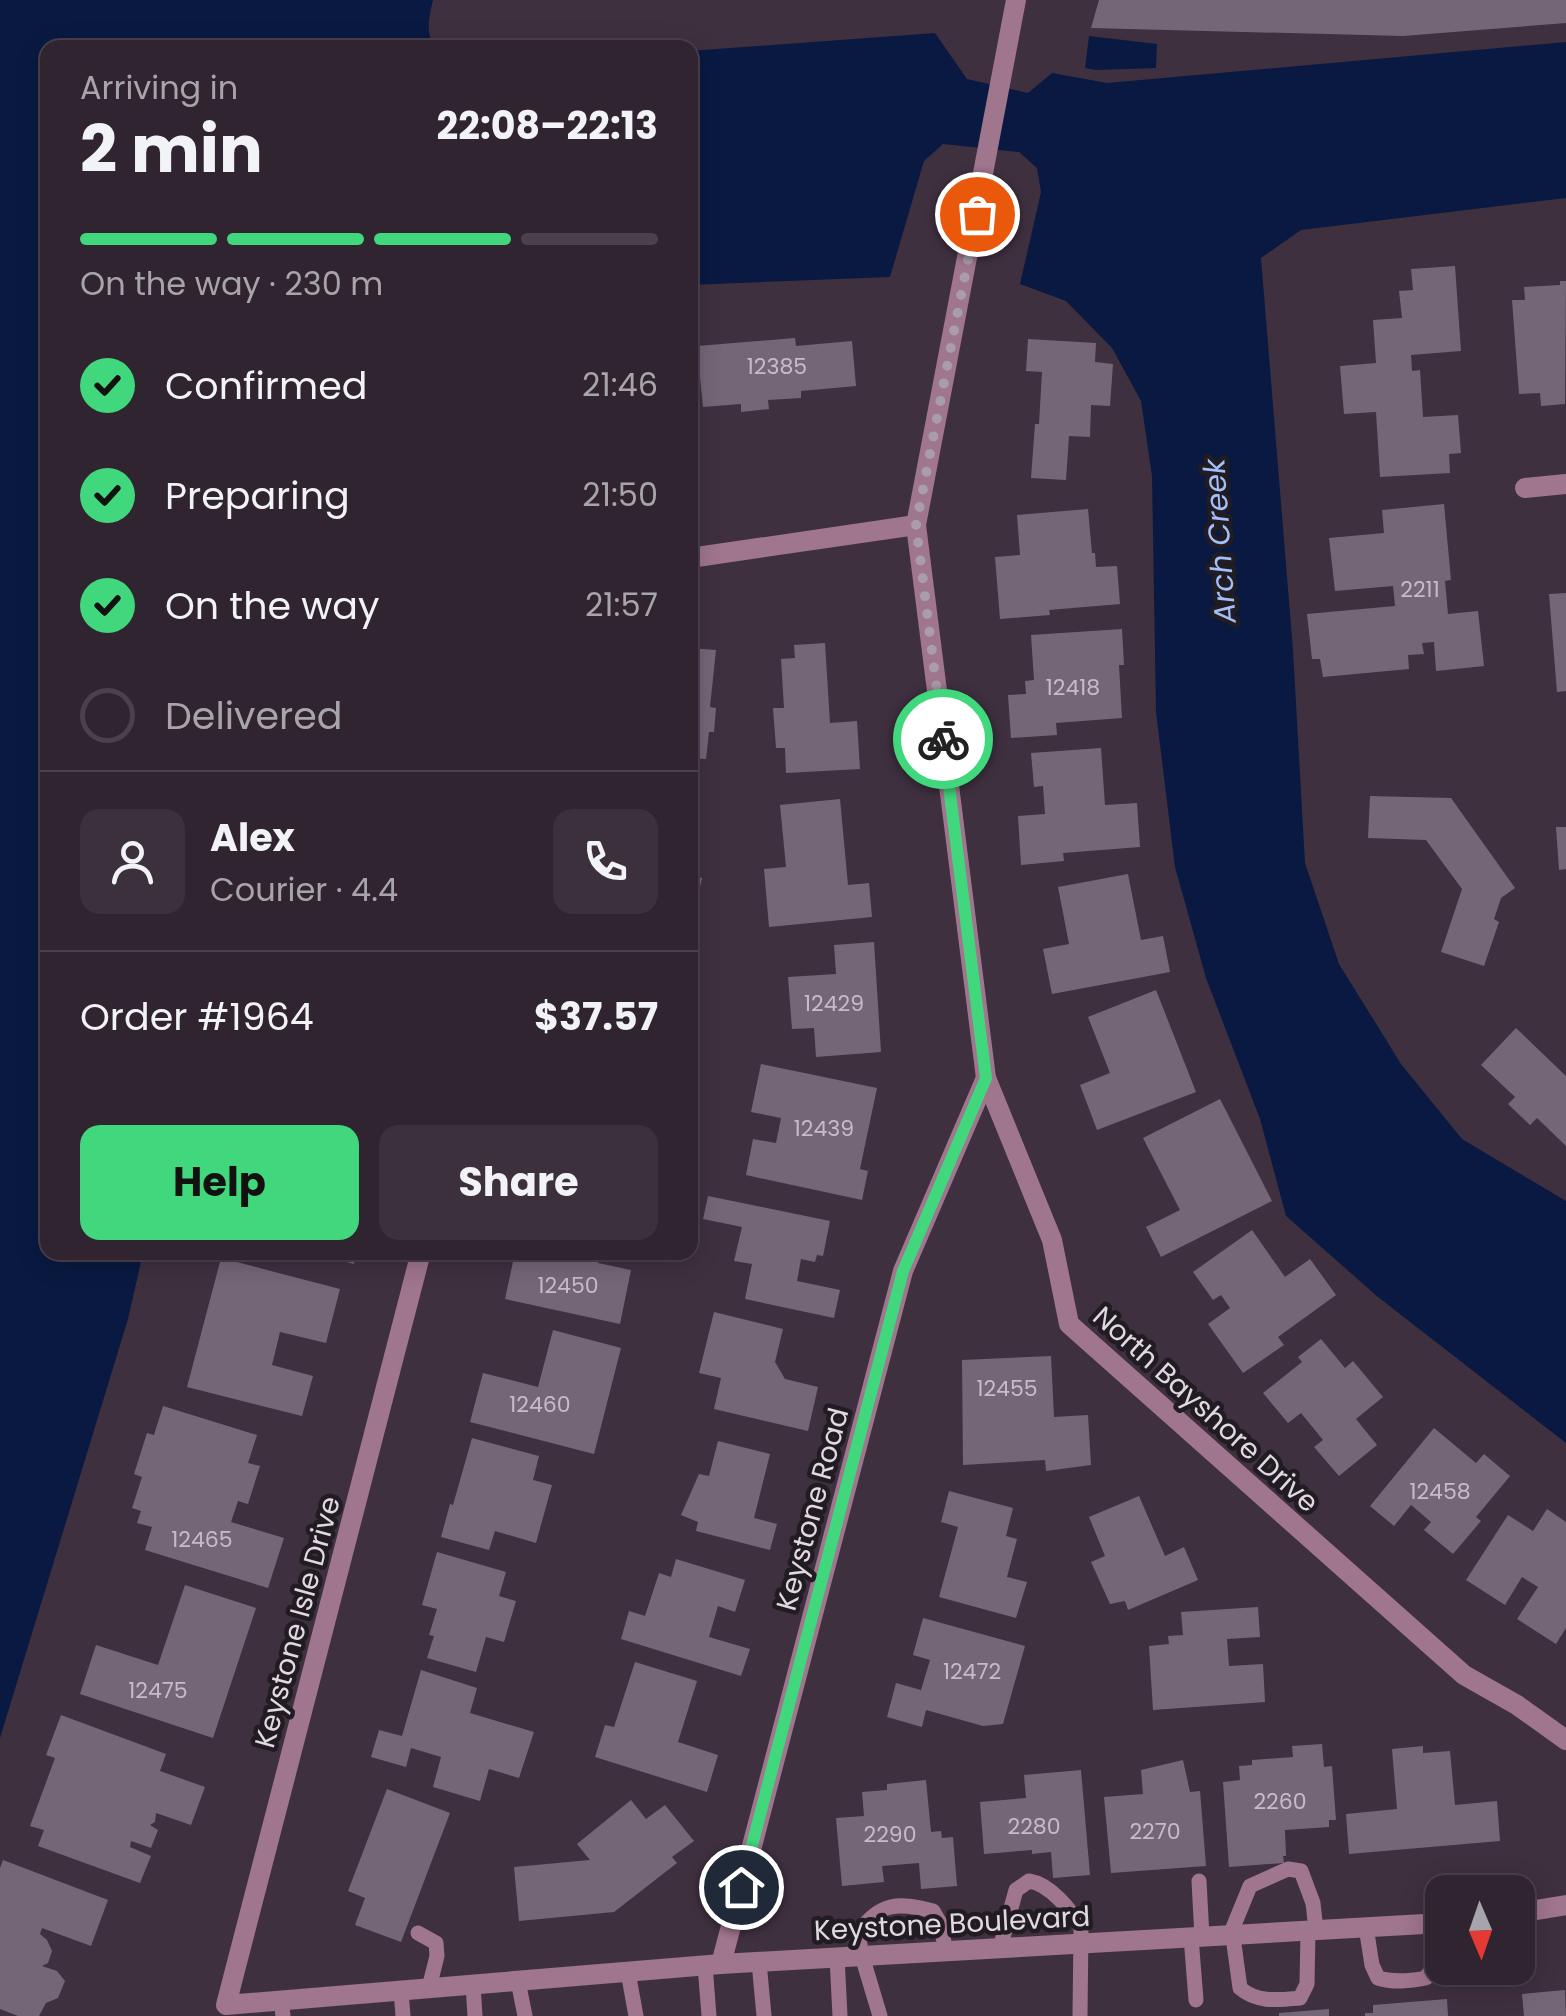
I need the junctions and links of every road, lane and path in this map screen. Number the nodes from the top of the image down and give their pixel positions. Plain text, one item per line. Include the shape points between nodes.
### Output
1 (1016, 0) edge
2 (1566, 484) edge
3 (1525, 488) dead end
4 (916, 525) junction
5 (698, 557) edge
6 (986, 1078) junction
7 (419, 1260) edge
8 (1566, 1740) edge
9 (1198, 1881) dead end
10 (1566, 1905) edge
11 (1535, 1910) edge
12 (1425, 1924) edge
13 (1366, 1927) junction
14 (1312, 1930) junction
15 (418, 1933) dead end
16 (1232, 1935) junction
17 (1196, 1937) junction
18 (1082, 1943) junction
19 (1000, 1948) junction
20 (946, 1951) junction
21 (862, 1956) junction
22 (836, 1958) junction
23 (760, 1962) junction
24 (713, 1964) junction
25 (628, 1972) junction
26 (1425, 1978) edge
27 (518, 1981) junction
28 (474, 1984) junction
29 (429, 1988) junction
30 (401, 1990) junction
31 (1196, 2000) dead end
32 (226, 2005) joint
33 (282, 2008) edge
34 (403, 2016) edge
35 (475, 2016) edge
36 (525, 2016) edge
37 (636, 2016) edge
38 (709, 2016) edge
39 (764, 2016) edge
40 (840, 2016) edge
41 (880, 2016) edge
42 (1080, 2016) edge

1 - 4 street, North Bayshore Drive
2 - 3 street
4 - 5 street
4 - 6 street, North Bayshore Drive
6 - 8 street, North Bayshore Drive via 1052,1240 1070,1324 1464,1675
6 - 24 street, Keystone Road via 903,1271
7 - 32 street, Keystone Isle Drive
9 - 17 lane
10 - 11 street
12 - 13 street, Keystone Boulevard
13 - 14 street, Keystone Boulevard
13 - 26 lane via 1378,1978
14 - 16 street, Keystone Boulevard
14 - 16 lane via 1313,1903 1301,1871 1288,1869 1250,1886
14 - 16 lane via 1300,1998 1278,2000 1251,1998 1240,1988
15 - 29 lane via 436,1943
16 - 17 street, Keystone Boulevard
17 - 18 street, Keystone Boulevard
17 - 31 lane
18 - 19 street, Keystone Boulevard
18 - 19 lane via 1074,1917 1042,1883 1029,1881 1016,1890
18 - 42 lane
19 - 20 street, Keystone Boulevard
20 - 21 street, Keystone Boulevard
20 - 21 lane via 933,1911 894,1905 876,1912 858,1933
21 - 22 street, Keystone Boulevard
21 - 41 lane
22 - 23 street, Keystone Boulevard
22 - 40 lane
23 - 24 street, Keystone Boulevard
23 - 39 lane
24 - 25 street, Keystone Boulevard
24 - 38 lane
25 - 27 street, Keystone Boulevard
25 - 37 lane
27 - 28 street, Keystone Boulevard
27 - 36 lane
28 - 29 street, Keystone Boulevard
28 - 35 lane
29 - 30 street, Keystone Boulevard
30 - 33 street, Keystone Boulevard
30 - 34 lane
32 - 33 street, Keystone Boulevard

